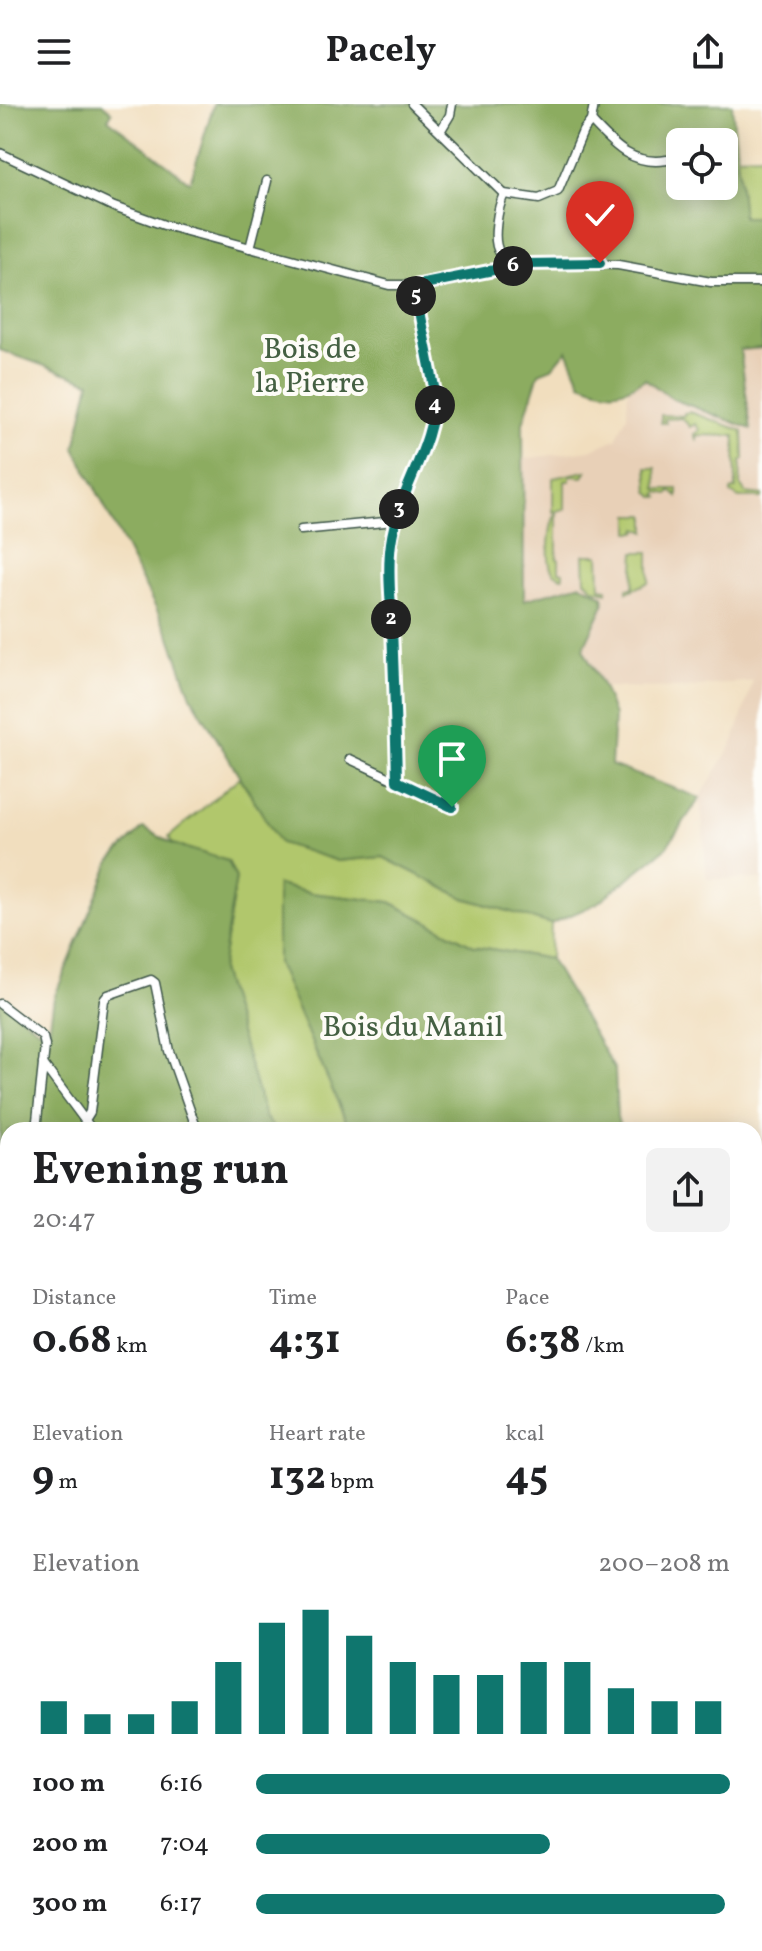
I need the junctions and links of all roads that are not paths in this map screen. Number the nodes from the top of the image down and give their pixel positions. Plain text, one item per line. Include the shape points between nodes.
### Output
1 (412, 104) edge
2 (452, 104) edge
3 (594, 104) edge
4 (591, 121) junction
5 (441, 130) junction
6 (0, 153) edge
7 (666, 160) edge
8 (267, 181) dead end
9 (504, 194) junction
10 (250, 248) junction
11 (515, 266) junction
12 (762, 282) edge
13 (414, 286) junction
14 (395, 521) junction
15 (301, 530) dead end
16 (350, 759) dead end
17 (397, 781) junction
18 (452, 807) dead end
19 (0, 1004) edge
20 (43, 1064) junction
21 (85, 1120) joint
22 (37, 1122) edge
23 (194, 1122) edge

1 - 5 street
2 - 5 street
3 - 4 street
4 - 7 street via 625,153 645,161
4 - 9 street via 555,193 539,199
5 - 9 street
6 - 10 street via 114,207
8 - 10 street
9 - 11 street via 496,243
10 - 13 street via 376,282
11 - 12 street via 607,264 711,282
11 - 13 street
13 - 14 street via 435,405 426,448
14 - 15 street
14 - 17 street via 389,564
16 - 17 street
17 - 18 street
19 - 20 street via 43,1037
20 - 21 street
20 - 22 street
21 - 23 street via 104,1000 151,980

